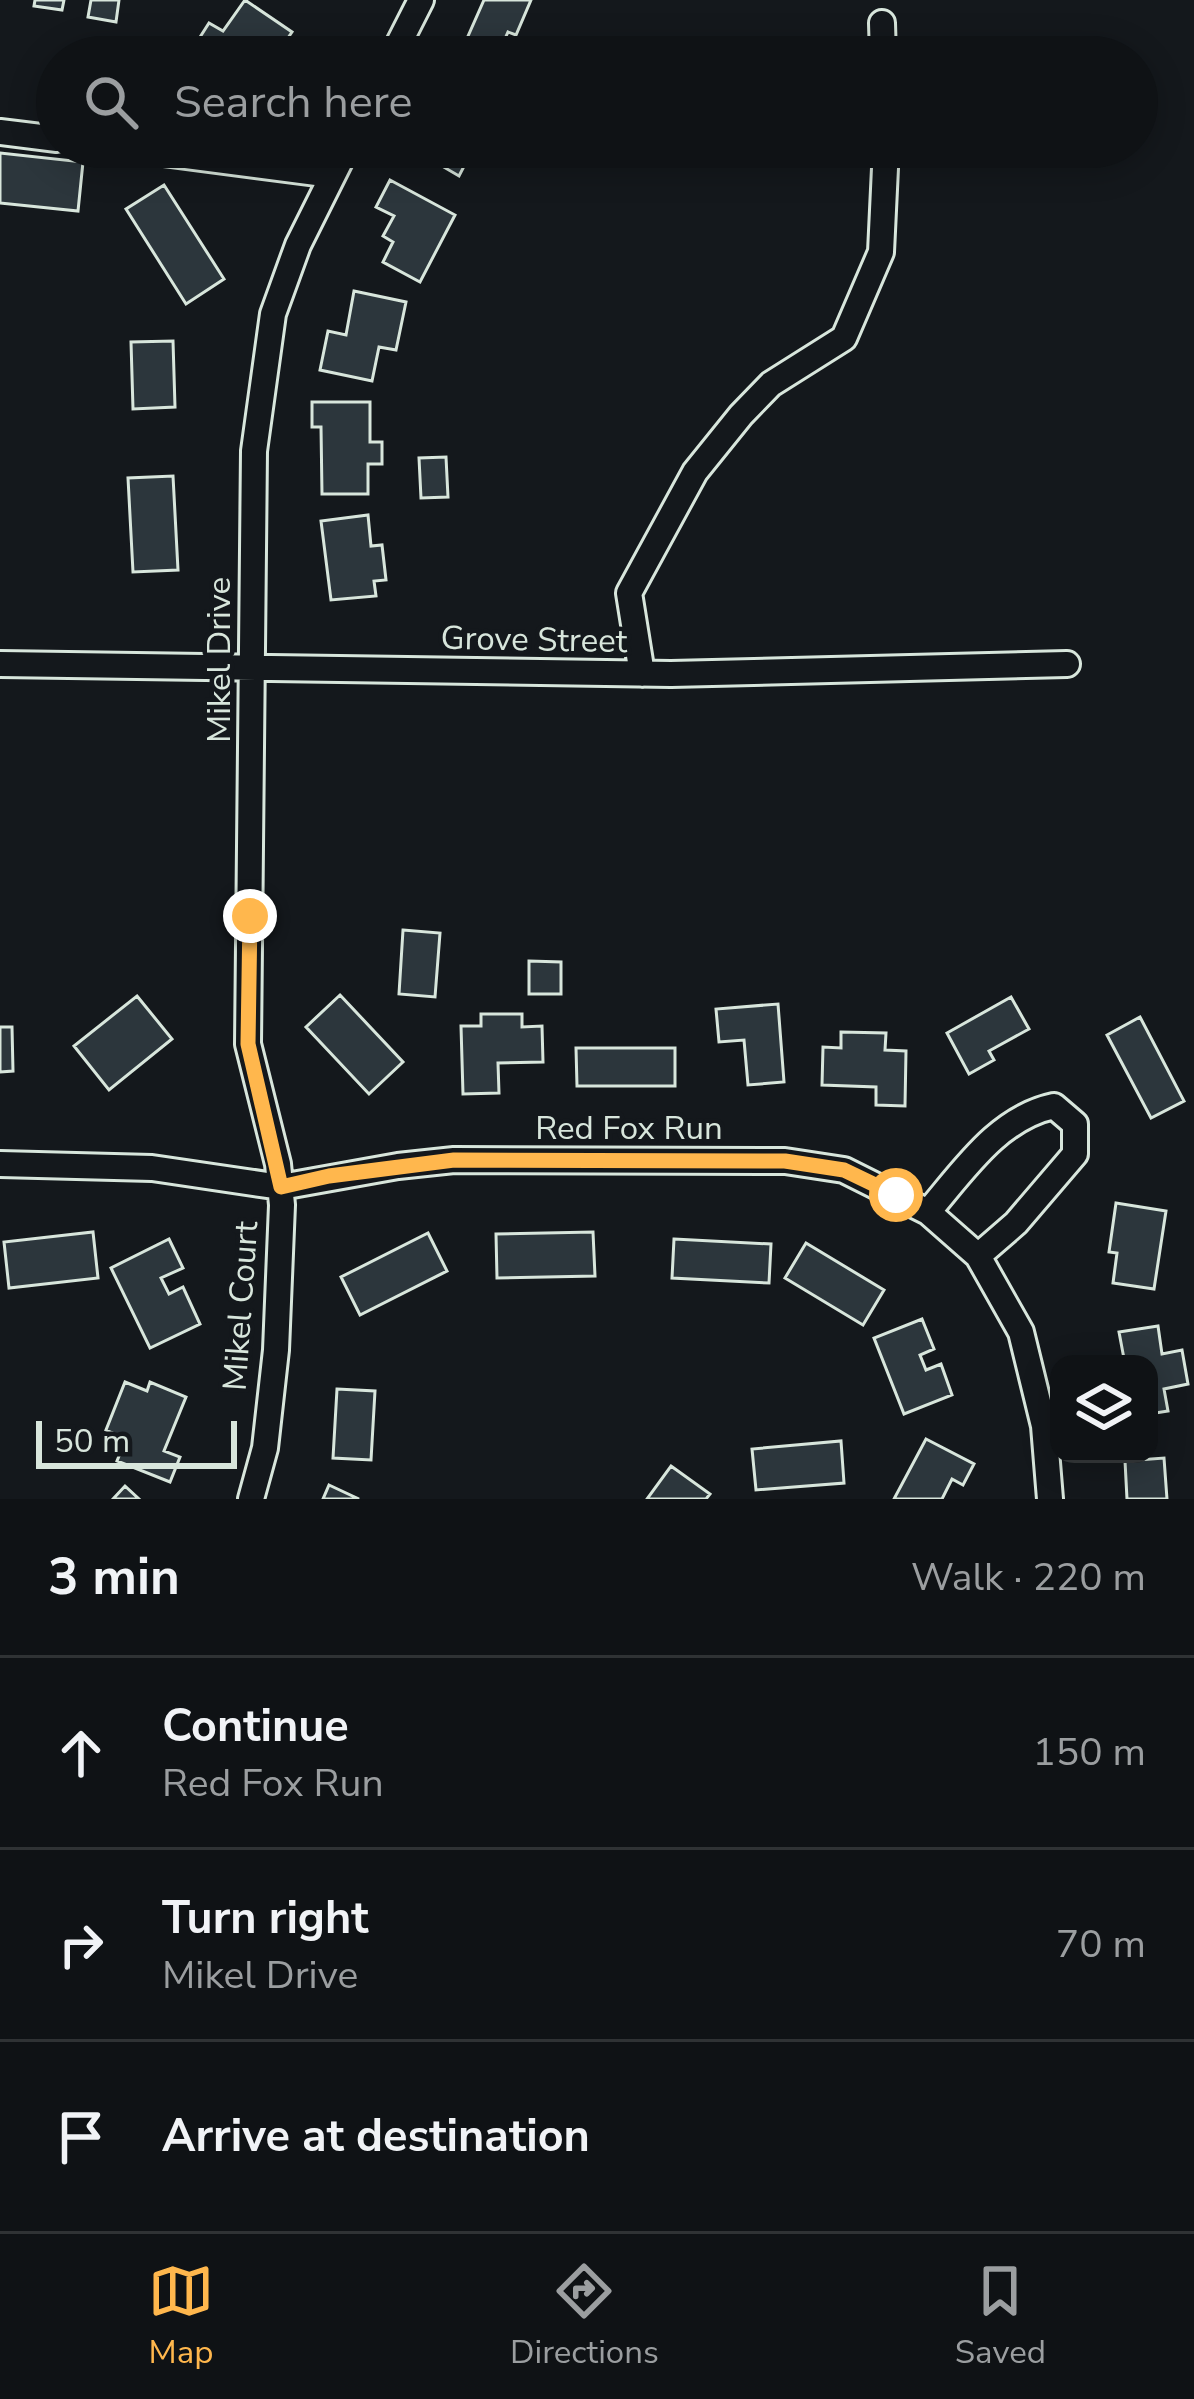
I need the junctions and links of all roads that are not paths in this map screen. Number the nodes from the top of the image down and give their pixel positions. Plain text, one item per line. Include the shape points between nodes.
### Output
1 (421, 0) edge
2 (882, 23) dead end
3 (403, 36) edge
4 (882, 36) edge
5 (0, 131) edge
6 (36, 136) edge
7 (273, 168) edge
8 (336, 168) edge
9 (885, 168) edge
10 (332, 176) junction
11 (0, 664) edge
12 (1067, 664) dead end
13 (252, 670) junction
14 (642, 674) junction
15 (0, 1164) edge
16 (281, 1187) junction
17 (928, 1212) junction
18 (978, 1256) junction
19 (251, 1499) edge
20 (1050, 1499) edge

1 - 3 street
2 - 4 street
5 - 6 street
7 - 10 street
8 - 10 street, Mikel Drive
9 - 14 street via 881,252 844,338 771,384 741,415 694,472 629,593
10 - 13 street, Mikel Drive via 273,314 260,382
11 - 13 street, Grove Street
12 - 14 street, Grove Street
13 - 14 street, Grove Street
13 - 16 street, Mikel Drive via 248,1044
15 - 16 street, Red Fox Run via 152,1168
16 - 17 street, Red Fox Run via 454,1160 785,1161 844,1170
16 - 19 street, Mikel Court via 276,1350
17 - 18 street, Red Fox Run
17 - 18 street via 1004,1128 1030,1112 1054,1106 1075,1124 1075,1154
18 - 20 street, Red Fox Run via 1021,1332 1044,1426

